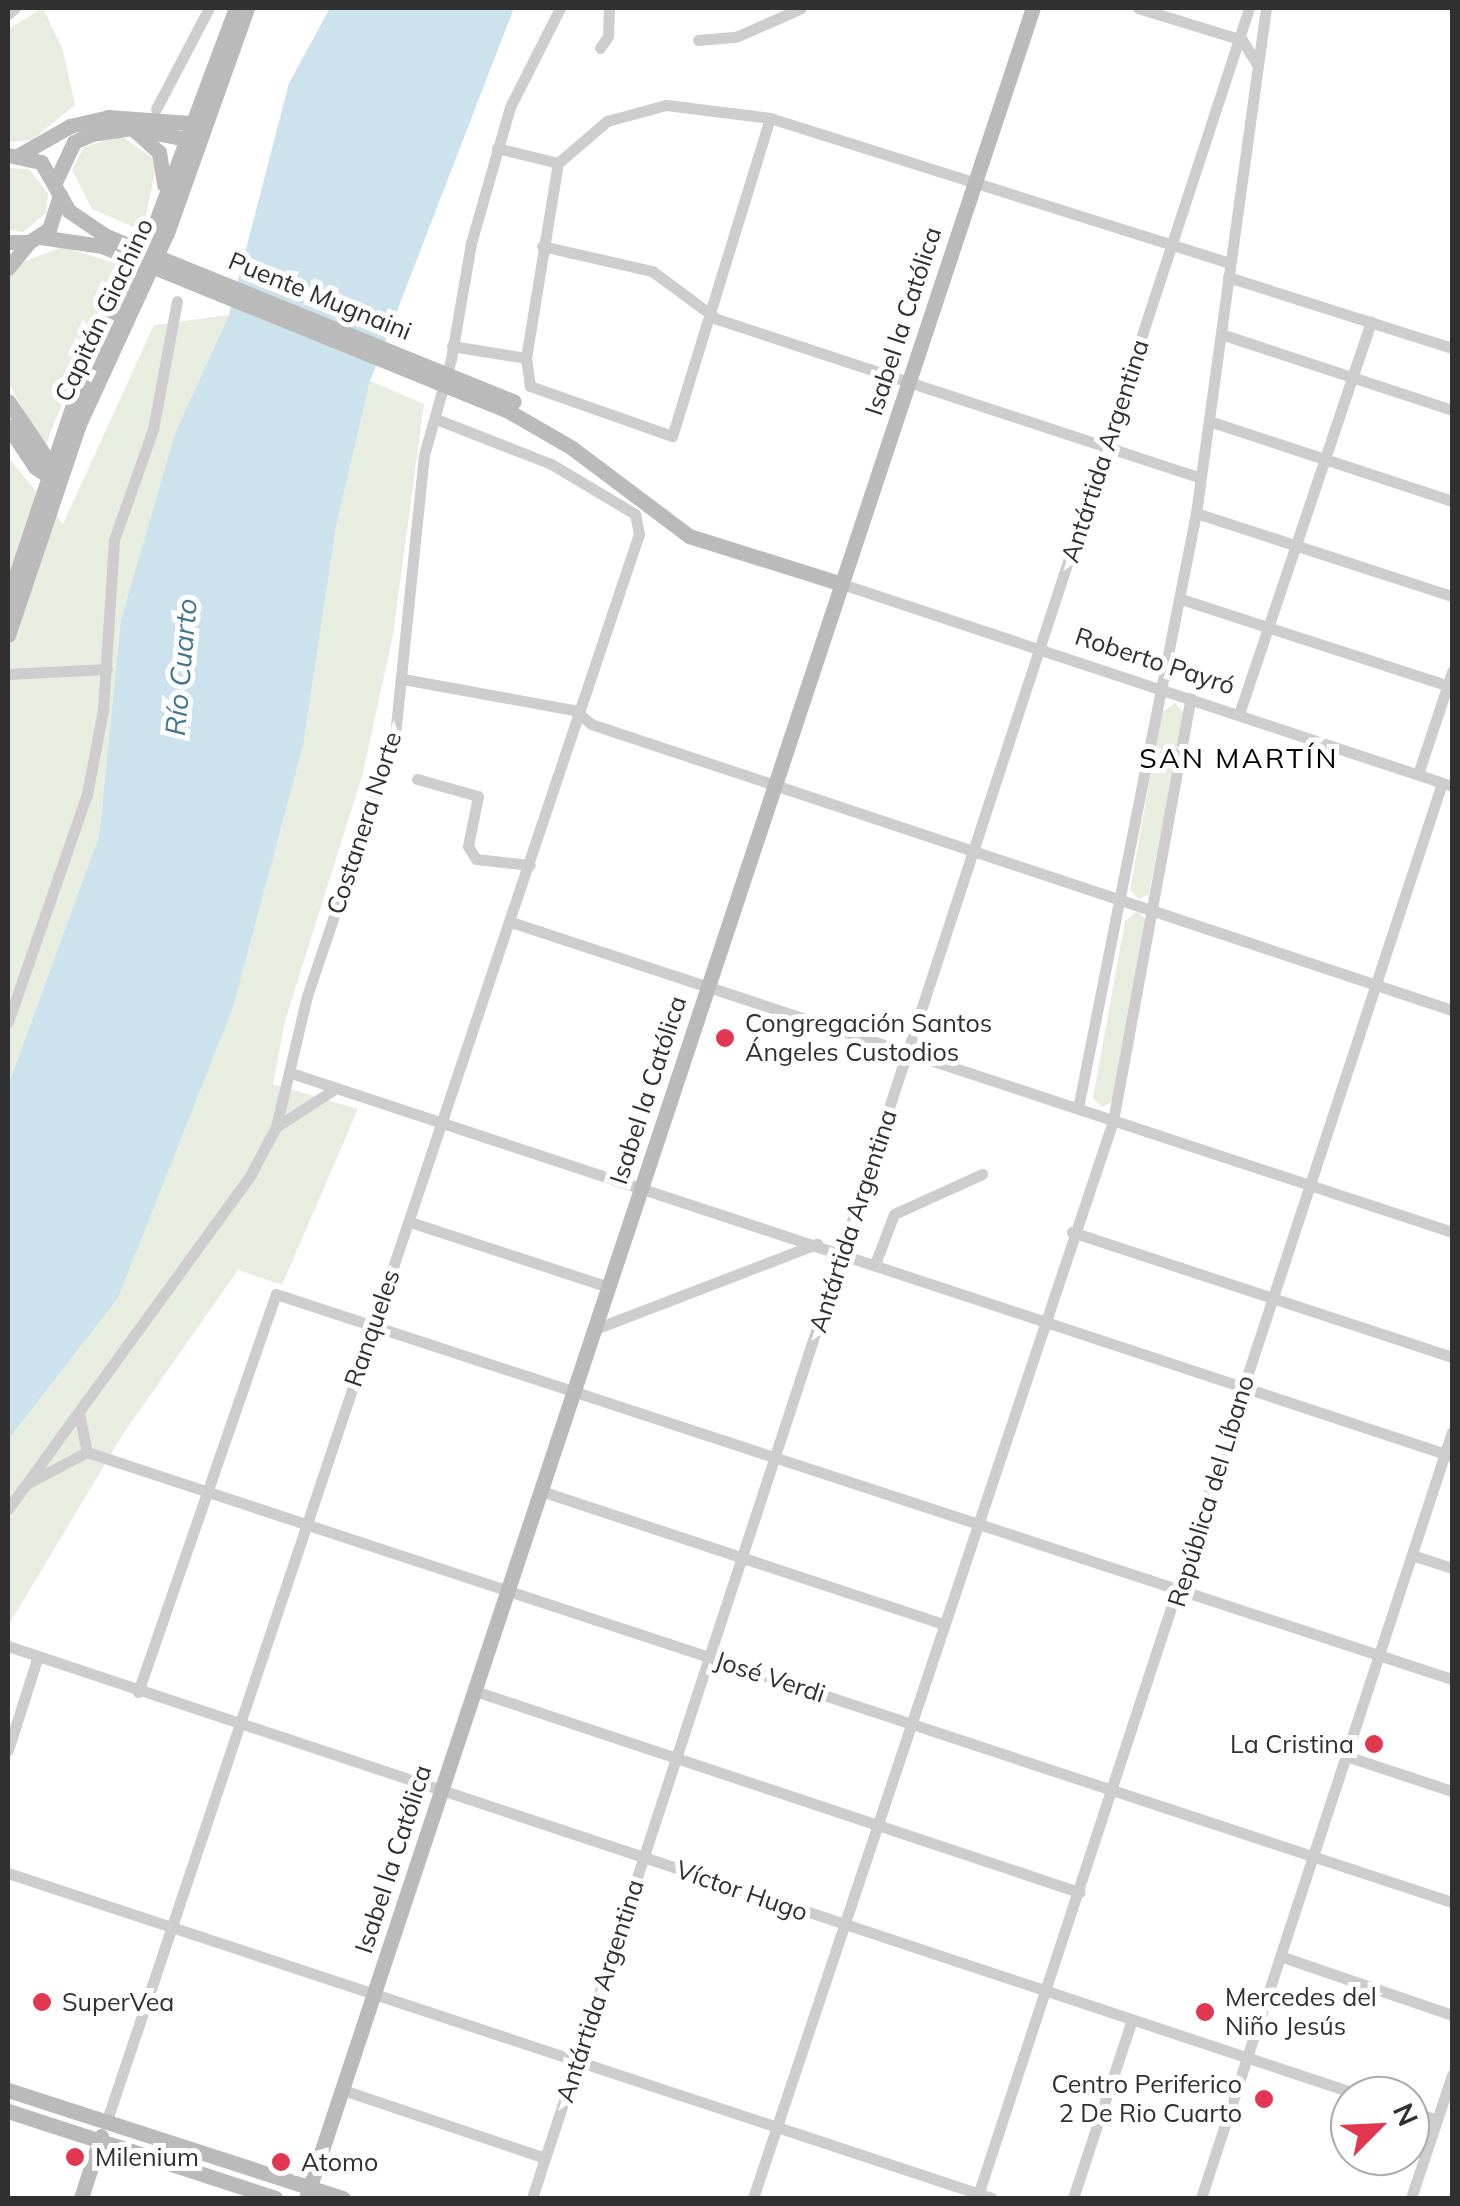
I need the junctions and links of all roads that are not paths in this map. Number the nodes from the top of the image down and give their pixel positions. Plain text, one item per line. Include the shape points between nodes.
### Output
1 (15, 8) edge
2 (208, 8) edge
3 (236, 8) edge
4 (247, 8) edge
5 (560, 8) edge
6 (608, 8) edge
7 (801, 8) edge
8 (1033, 8) edge
9 (1138, 8) edge
10 (1249, 8) edge
11 (1266, 8) edge
12 (8, 14) edge
13 (698, 40) dead end
14 (1242, 40) junction
15 (600, 48) dead end
16 (1257, 64) junction
17 (156, 109) dead end
18 (770, 118) junction
19 (132, 128) junction
20 (192, 132) junction
21 (498, 148) junction
22 (10, 155) edge
23 (558, 163) junction
24 (976, 181) junction
25 (58, 185) junction
26 (154, 227) junction
27 (35, 239) junction
28 (104, 241) junction
29 (8, 242) edge
30 (1171, 243) junction
31 (542, 246) junction
32 (8, 268) edge
33 (1228, 270) junction
34 (177, 302) dead end
35 (708, 314) junction
36 (1371, 322) junction
37 (1221, 334) junction
38 (452, 346) junction
39 (1452, 348) edge
40 (526, 358) junction
41 (1353, 378) junction
42 (909, 381) junction
43 (8, 401) edge
44 (512, 407) joint
45 (1452, 410) edge
46 (436, 419) junction
47 (1208, 421) junction
48 (8, 426) edge
49 (1106, 446) junction
50 (1327, 461) junction
51 (55, 477) junction
52 (1201, 478) junction
53 (1452, 501) edge
54 (1196, 512) junction
55 (1298, 545) junction
56 (842, 584) junction
57 (1452, 596) edge
58 (8, 599) edge
59 (1181, 599) junction
60 (1271, 628) junction
61 (8, 635) edge
62 (1041, 650) junction
63 (107, 669) junction
64 (1452, 672) edge
65 (8, 674) edge
66 (403, 679) junction
67 (1450, 687) edge
68 (1164, 689) junction
69 (1191, 698) junction
70 (1238, 714) junction
71 (581, 715) junction
72 (1418, 774) junction
73 (416, 779) dead end
74 (775, 784) junction
75 (1447, 784) edge
76 (975, 851) junction
77 (530, 865) junction
78 (1118, 899) junction
79 (1152, 910) junction
80 (511, 922) junction
81 (1376, 984) junction
82 (708, 987) junction
83 (1452, 1010) edge
84 (8, 1022) edge
85 (908, 1056) junction
86 (291, 1073) junction
87 (336, 1088) junction
88 (1078, 1108) junction
89 (1114, 1121) junction
90 (442, 1124) junction
91 (276, 1127) junction
92 (982, 1174) dead end
93 (642, 1186) junction
94 (1309, 1186) junction
95 (410, 1222) junction
96 (1072, 1232) junction
97 (1452, 1232) edge
98 (816, 1244) junction
99 (843, 1253) junction
100 (875, 1264) junction
101 (609, 1287) junction
102 (1272, 1298) junction
103 (1044, 1320) junction
104 (373, 1323) junction
105 (595, 1329) junction
106 (1452, 1357) edge
107 (1243, 1386) junction
108 (575, 1389) junction
109 (79, 1412) junction
110 (1452, 1432) edge
111 (88, 1452) junction
112 (776, 1455) junction
113 (1449, 1455) edge
114 (26, 1484) junction
115 (206, 1490) junction
116 (541, 1490) junction
117 (8, 1509) edge
118 (977, 1521) junction
119 (305, 1522) junction
120 (1412, 1555) junction
121 (743, 1557) junction
122 (1452, 1568) edge
123 (1182, 1589) junction
124 (508, 1590) junction
125 (944, 1624) junction
126 (8, 1646) edge
127 (1380, 1654) junction
128 (710, 1657) junction
129 (37, 1660) junction
130 (1452, 1679) edge
131 (475, 1691) junction
132 (138, 1692) junction
133 (912, 1724) junction
134 (240, 1725) junction
135 (8, 1750) edge
136 (1346, 1756) junction
137 (677, 1758) junction
138 (1112, 1790) junction
139 (1452, 1791) edge
140 (441, 1792) junction
141 (876, 1824) junction
142 (1313, 1856) junction
143 (644, 1858) junction
144 (8, 1872) edge
145 (1079, 1892) junction
146 (1452, 1902) edge
147 (844, 1926) junction
148 (172, 1927) junction
149 (1280, 1956) junction
150 (1045, 1992) junction
151 (374, 1994) junction
152 (1452, 2015) edge
153 (1131, 2022) junction
154 (576, 2059) junction
155 (1246, 2059) junction
156 (1452, 2075) edge
157 (1330, 2086) edge
158 (8, 2090) edge
159 (342, 2090) junction
160 (8, 2111) edge
161 (1430, 2117) edge
162 (1438, 2120) junction
163 (106, 2123) junction
164 (777, 2127) junction
165 (100, 2142) junction
166 (546, 2158) junction
167 (308, 2193) edge
168 (983, 2197) edge
169 (81, 2198) edge
170 (275, 2198) edge
171 (343, 2198) edge
172 (532, 2198) edge
173 (753, 2198) edge
174 (1072, 2198) edge
175 (1200, 2198) edge
176 (1411, 2198) edge

1 - 12 street
2 - 17 street
3 - 20 main road
4 - 20 main road, Capitán Giachino
5 - 21 street, Costanera Norte via 510,107
6 - 15 street via 608,36
7 - 13 street via 736,37
8 - 24 main road, Isabel la Católica
9 - 14 street
10 - 14 street, Antártida Argentina
11 - 16 street
14 - 16 street
14 - 30 street, Antártida Argentina
16 - 33 street
18 - 23 street via 687,104 647,108 607,121
18 - 24 street
18 - 35 street
19 - 20 main road
19 - 25 main road via 74,142
19 - 26 main road via 164,162
20 - 22 main road via 108,117 70,126
20 - 26 main road, Capitán Giachino
20 - 51 main road, Capitán Giachino via 182,198
21 - 23 street
21 - 38 street, Costanera Norte
22 - 25 main road via 41,162
23 - 31 street
24 - 30 street
24 - 42 main road, Isabel la Católica
25 - 27 main road via 55,221
25 - 28 main road via 80,222
26 - 51 main road, Capitán Giachino via 74,402
27 - 28 main road
27 - 29 main road
27 - 32 main road
28 - 44 main road, Puente Mugnaini, bridge
30 - 33 street
30 - 49 street, Antártida Argentina
31 - 35 street via 652,271
31 - 40 street
33 - 36 street
33 - 37 street
34 - 63 street via 154,430 114,540
35 - 40 street via 672,436 536,390 526,378
35 - 42 street
36 - 39 street
36 - 41 street
37 - 41 street
37 - 47 street
38 - 40 street
38 - 46 street, Costanera Norte
41 - 45 street
41 - 50 street
42 - 49 street
42 - 56 main road, Isabel la Católica
43 - 51 main road
44 - 56 main road, Roberto Payró via 597,453 670,514
46 - 66 street, Costanera Norte via 420,484
46 - 71 street, Ranqueles via 552,464 635,514 639,534
47 - 50 street
47 - 52 street
48 - 51 main road
49 - 52 street
49 - 62 street, Antártida Argentina
50 - 53 street
50 - 55 street
51 - 58 main road, Capitán Giachino
51 - 61 main road, Capitán Giachino
52 - 54 street
54 - 55 street
54 - 59 street
55 - 57 street
55 - 60 street
56 - 62 street, Roberto Payró
56 - 74 main road, Isabel la Católica
59 - 60 street
59 - 68 street
60 - 67 street
60 - 70 street
62 - 68 street, Roberto Payró
62 - 76 street, Antártida Argentina
63 - 65 street
63 - 84 street via 88,794
64 - 67 street
66 - 71 street via 511,694
66 - 86 street, Costanera Norte via 395,735 306,996
67 - 72 street
68 - 69 street, Roberto Payró
68 - 78 street
69 - 70 street, Roberto Payró
69 - 79 street
70 - 72 street, Roberto Payró
71 - 74 street
71 - 77 street, Ranqueles
72 - 75 street, Roberto Payró
73 - 77 street via 478,796 468,846 476,859
74 - 76 street
74 - 82 main road, Isabel la Católica
75 - 81 street, República del Líbano
76 - 78 street
76 - 85 street, Antártida Argentina
77 - 80 street, Ranqueles
78 - 79 street
78 - 88 street
79 - 81 street
79 - 89 street
80 - 82 street
80 - 90 street, Ranqueles
81 - 83 street
81 - 94 street, República del Líbano
82 - 85 street
82 - 93 main road, Isabel la Católica
85 - 88 street
85 - 99 street, Antártida Argentina
86 - 87 street
86 - 91 street, Costanera Norte
87 - 90 street
87 - 91 street
88 - 89 street
89 - 94 street
89 - 96 street
90 - 93 street
90 - 95 street, Ranqueles
91 - 109 street, Costanera Norte via 251,1174
92 - 100 street via 894,1214
93 - 98 street
93 - 101 main road, Isabel la Católica
94 - 97 street
94 - 102 street, República del Líbano
95 - 101 street
95 - 104 street, Ranqueles
96 - 102 street
96 - 103 street
98 - 99 street
98 - 105 street
99 - 100 street
99 - 112 street, Antártida Argentina
100 - 103 street
101 - 105 main road, Isabel la Católica
102 - 106 street
102 - 107 street, República del Líbano
103 - 107 street
103 - 118 street
104 - 108 street
104 - 115 street via 276,1294
104 - 119 street, Ranqueles
105 - 108 main road, Isabel la Católica
107 - 113 street
107 - 123 street, República del Líbano
108 - 112 street
108 - 116 main road, Isabel la Católica
109 - 111 street
109 - 114 street, Costanera Norte
110 - 113 street
111 - 114 street
111 - 115 street, José Verdi
112 - 118 street
112 - 121 street, Antártida Argentina
113 - 120 street
114 - 117 street, Costanera Norte
115 - 119 street, José Verdi
115 - 132 street
116 - 121 street
116 - 124 main road, Isabel la Católica
118 - 123 street
118 - 125 street
119 - 124 street, José Verdi
119 - 134 street, Ranqueles
120 - 122 street
120 - 127 street
121 - 125 street
121 - 128 street, Antártida Argentina
123 - 127 street
123 - 138 street, República del Líbano
124 - 128 street, José Verdi
124 - 131 main road, Isabel la Católica
125 - 133 street
126 - 129 street, Víctor Hugo
127 - 130 street
127 - 136 street
128 - 133 street, José Verdi
128 - 137 street, Antártida Argentina
129 - 132 street, Víctor Hugo
129 - 135 street
131 - 137 street
131 - 140 main road, Isabel la Católica
132 - 134 street, Víctor Hugo
133 - 138 street, José Verdi
133 - 141 street
134 - 140 street, Víctor Hugo
134 - 148 street, Ranqueles
136 - 139 street
136 - 142 street
137 - 141 street
137 - 143 street, Antártida Argentina
138 - 142 street, José Verdi
138 - 145 street, República del Líbano
140 - 143 street, Víctor Hugo
140 - 151 main road, Isabel la Católica
141 - 145 street
141 - 147 street
142 - 146 street, José Verdi
142 - 149 street
143 - 147 street, Víctor Hugo
143 - 154 street, Antártida Argentina
144 - 148 street
145 - 150 street, República del Líbano
147 - 150 street, Víctor Hugo
147 - 164 street
148 - 151 street
148 - 163 street, Ranqueles
149 - 152 street
149 - 155 street
150 - 153 street, Víctor Hugo
150 - 168 street, República del Líbano
151 - 154 street
151 - 159 main road, Isabel la Católica
153 - 155 street, Víctor Hugo
153 - 174 street
154 - 164 street
154 - 166 street, Antártida Argentina
155 - 157 street, Víctor Hugo
155 - 175 street
156 - 162 street
158 - 163 main road
159 - 166 street
159 - 167 main road, Isabel la Católica
160 - 165 main road
161 - 162 street
162 - 176 street
163 - 165 main road
163 - 167 main road
164 - 168 street
164 - 173 street
165 - 169 main road
165 - 170 main road
166 - 172 street, Antártida Argentina
167 - 171 main road

